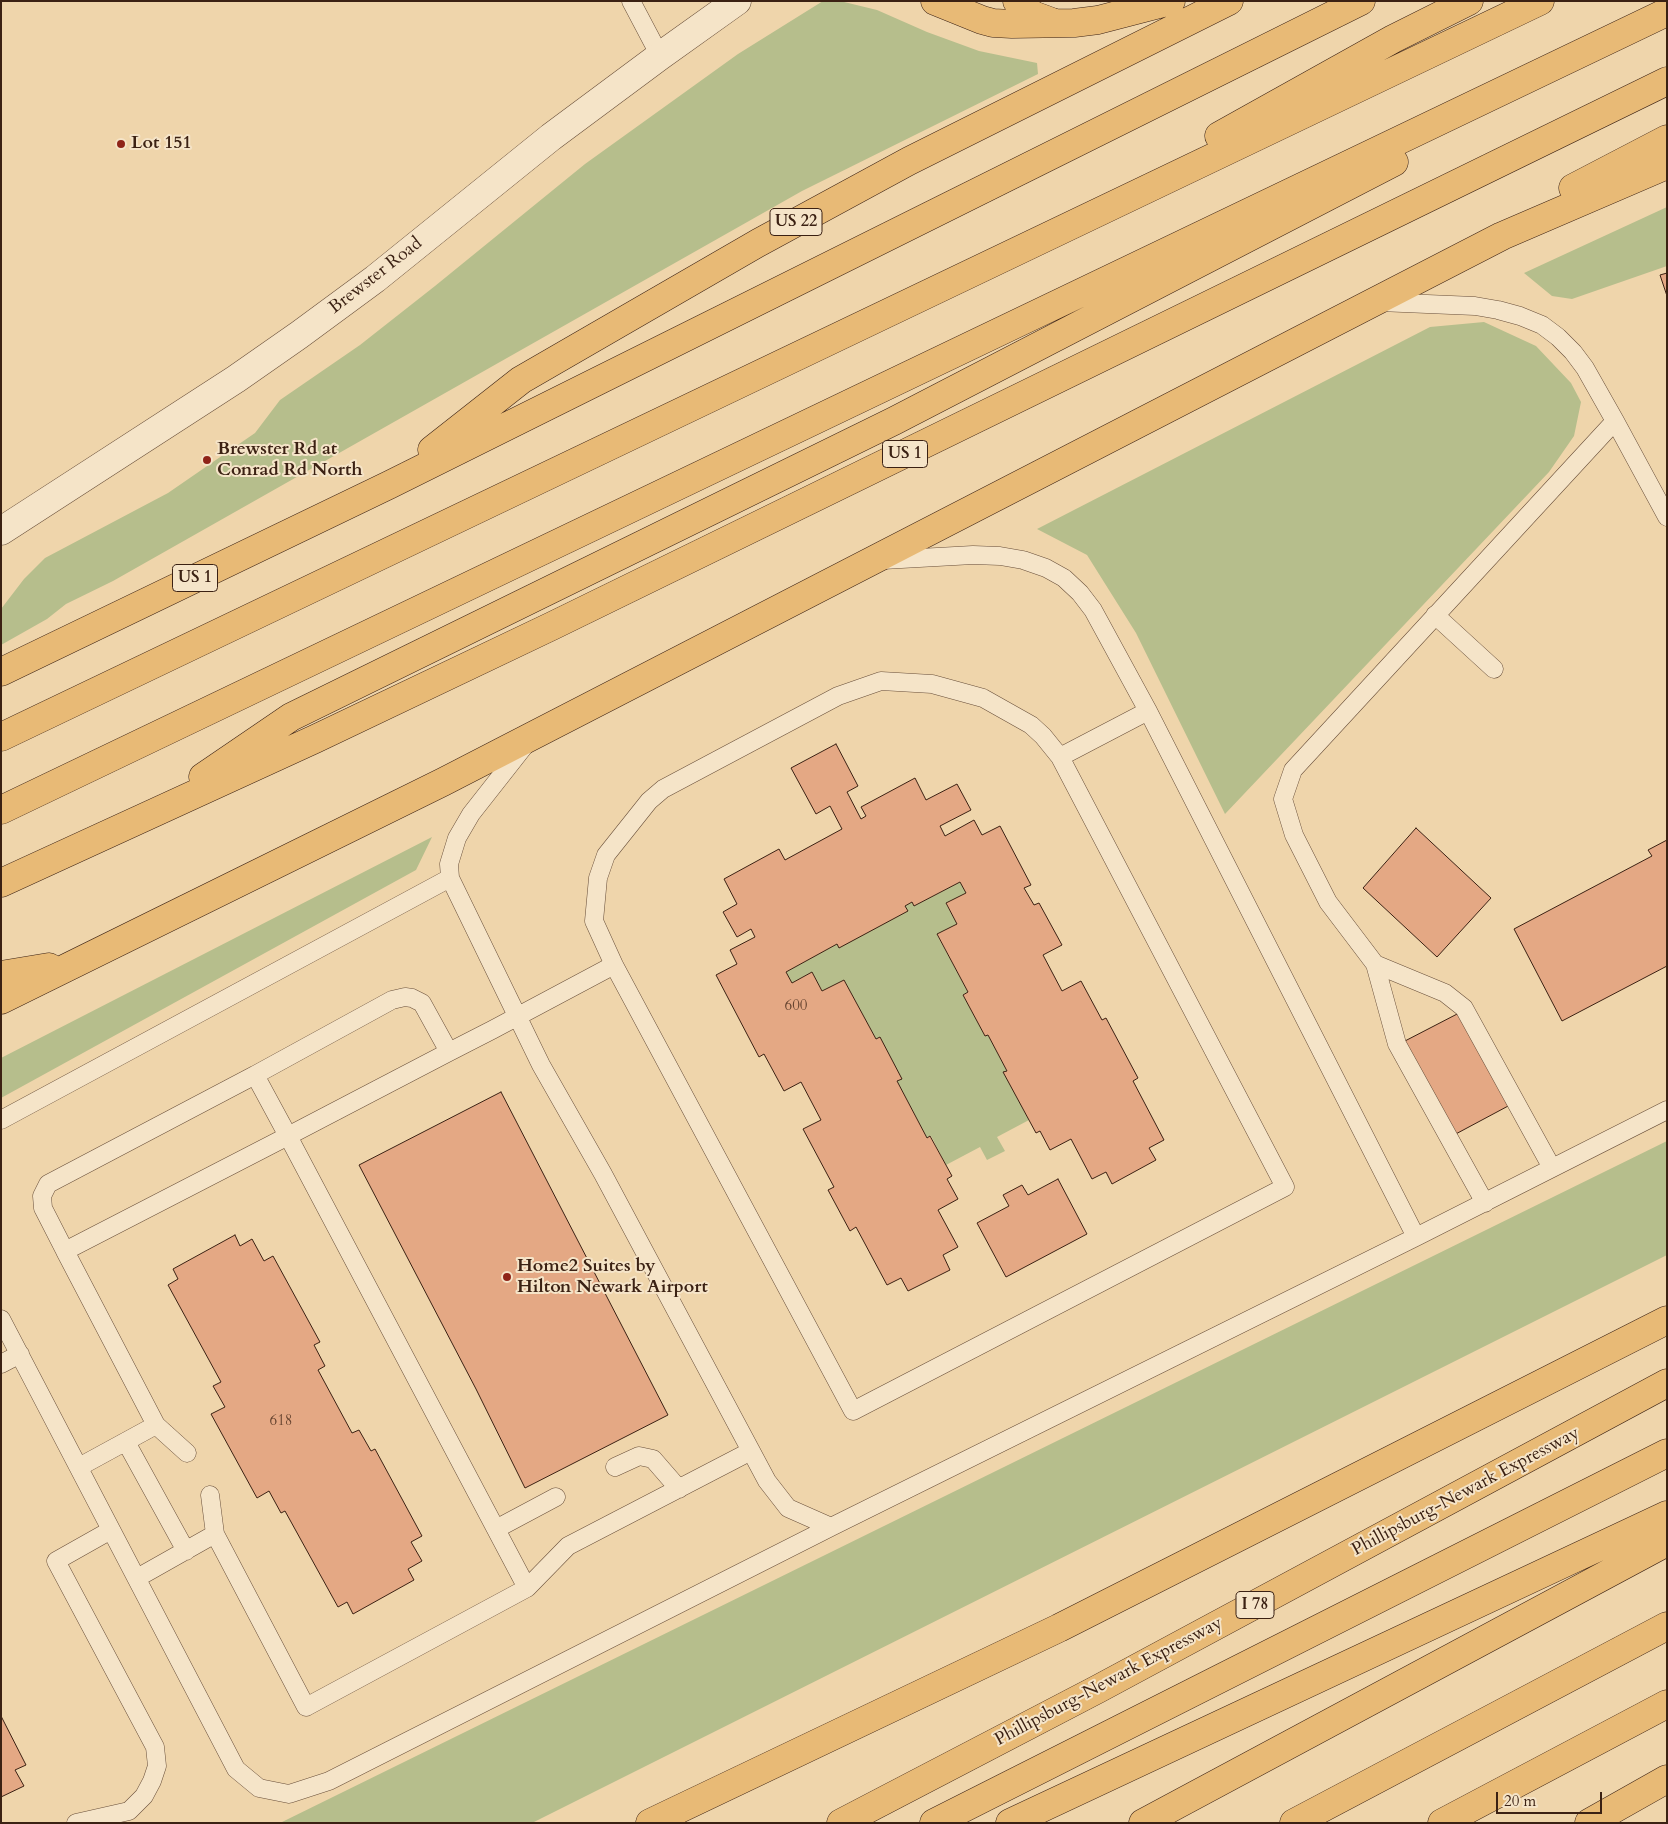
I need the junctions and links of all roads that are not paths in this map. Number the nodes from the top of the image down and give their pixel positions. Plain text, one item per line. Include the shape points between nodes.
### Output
1 (631, 1) edge
2 (736, 1) edge
3 (936, 1) edge
4 (1017, 1) edge
5 (1172, 1) edge
6 (1229, 1) edge
7 (1361, 1) edge
8 (1469, 1) edge
9 (1540, 1) edge
10 (1667, 12) edge
11 (1667, 20) edge
12 (1052, 22) junction
13 (660, 56) junction
14 (1667, 81) edge
15 (1667, 139) edge
16 (1667, 165) edge
17 (1502, 236) junction
18 (982, 268) junction
19 (1376, 302) junction
20 (1616, 421) junction
21 (389, 485) junction
22 (1667, 517) edge
23 (1, 531) edge
24 (876, 560) junction
25 (1435, 615) junction
26 (1494, 669) dead end
27 (1, 672) edge
28 (1148, 711) junction
29 (533, 735) junction
30 (1, 737) edge
31 (1060, 757) junction
32 (1, 810) edge
33 (140, 820) junction
34 (450, 878) junction
35 (1, 884) edge
36 (81, 961) junction
37 (1375, 964) junction
38 (614, 965) junction
39 (1, 975) edge
40 (1, 1000) edge
41 (517, 1017) junction
42 (449, 1052) junction
43 (255, 1075) junction
44 (1667, 1110) edge
45 (1, 1120) edge
46 (288, 1136) junction
47 (1552, 1168) junction
48 (1485, 1203) junction
49 (1416, 1237) junction
50 (66, 1252) junction
51 (1, 1320) edge
52 (1667, 1320) edge
53 (20, 1354) junction
54 (1, 1364) edge
55 (1667, 1383) edge
56 (156, 1425) junction
57 (126, 1442) junction
58 (187, 1452) dead end
59 (751, 1452) junction
60 (1667, 1453) edge
61 (79, 1467) junction
62 (615, 1467) dead end
63 (679, 1489) junction
64 (210, 1495) dead end
65 (556, 1496) dead end
66 (1667, 1515) edge
67 (831, 1526) junction
68 (496, 1529) junction
69 (111, 1530) junction
70 (215, 1534) junction
71 (1667, 1542) edge
72 (186, 1551) junction
73 (137, 1578) junction
74 (527, 1588) junction
75 (1667, 1626) edge
76 (1667, 1704) edge
77 (1667, 1779) edge
78 (76, 1823) edge
79 (650, 1823) edge
80 (841, 1823) edge
81 (934, 1823) edge
82 (1010, 1823) edge
83 (1143, 1823) edge
84 (1294, 1823) edge
85 (1442, 1823) edge
86 (1588, 1823) edge

1 - 13 lane
2 - 13 street, Brewster Road
3 - 12 highway via 993,23
4 - 12 highway via 1033,15
5 - 12 highway via 1098,20
6 - 21 highway, US 22 via 909,161 758,243 521,380
7 - 21 highway, US 1
8 - 18 highway via 1394,39
9 - 18 highway
10 - 32 highway
11 - 33 highway via 894,422 291,717
13 - 23 street, Brewster Road via 551,137 375,279 299,335 236,380
14 - 33 highway, US 1 via 638,585
15 - 17 highway via 1544,203
16 - 17 highway
17 - 19 highway
18 - 30 highway
19 - 20 lane via 1475,306 1520,316 1542,325 1573,352
19 - 24 highway
20 - 22 lane
20 - 25 lane
21 - 27 highway, US 1
24 - 28 lane via 1000,556 1023,560 1058,575 1094,610
24 - 29 highway
25 - 26 lane
25 - 37 lane via 1293,770 1282,799 1294,835 1328,902
28 - 31 lane
28 - 49 lane
29 - 34 lane via 456,838 449,864
29 - 36 highway
31 - 38 lane via 1031,725 984,698 932,684 881,681 838,696 663,789 622,833 606,855 598,878 594,921
31 - 38 lane via 1286,1187 852,1411
33 - 35 highway, US 1
34 - 41 lane
34 - 45 lane
36 - 39 highway
36 - 40 highway
37 - 47 lane via 1445,993 1464,1008
37 - 48 lane via 1397,1044
38 - 41 lane
41 - 42 lane
41 - 59 lane
42 - 43 lane via 422,1003 405,997 392,1000
42 - 46 lane
43 - 46 lane
43 - 50 lane via 48,1184 42,1196 43,1208
44 - 47 lane
46 - 50 lane
46 - 68 lane
47 - 48 lane
48 - 49 lane
49 - 67 lane
50 - 56 lane
51 - 53 lane
52 - 79 highway via 1059,1628
53 - 54 lane
53 - 61 lane
55 - 80 highway, Phillipsburg-Newark Expressway / I 78 via 1098,1689
56 - 57 lane
56 - 58 lane
57 - 61 lane
57 - 72 lane
59 - 63 lane
59 - 67 lane via 767,1481 788,1508
60 - 81 highway
61 - 69 lane
62 - 63 lane via 639,1456 653,1459
63 - 74 lane via 568,1546
64 - 70 lane
65 - 68 lane
66 - 82 highway
67 - 73 lane via 329,1781 288,1794 259,1788 236,1770
68 - 74 lane
69 - 73 lane
69 - 78 lane via 56,1560 155,1747 157,1766 144,1796 129,1811
70 - 72 lane
70 - 74 lane via 306,1707
71 - 83 highway
72 - 73 lane
75 - 84 highway
76 - 85 highway
77 - 86 highway

